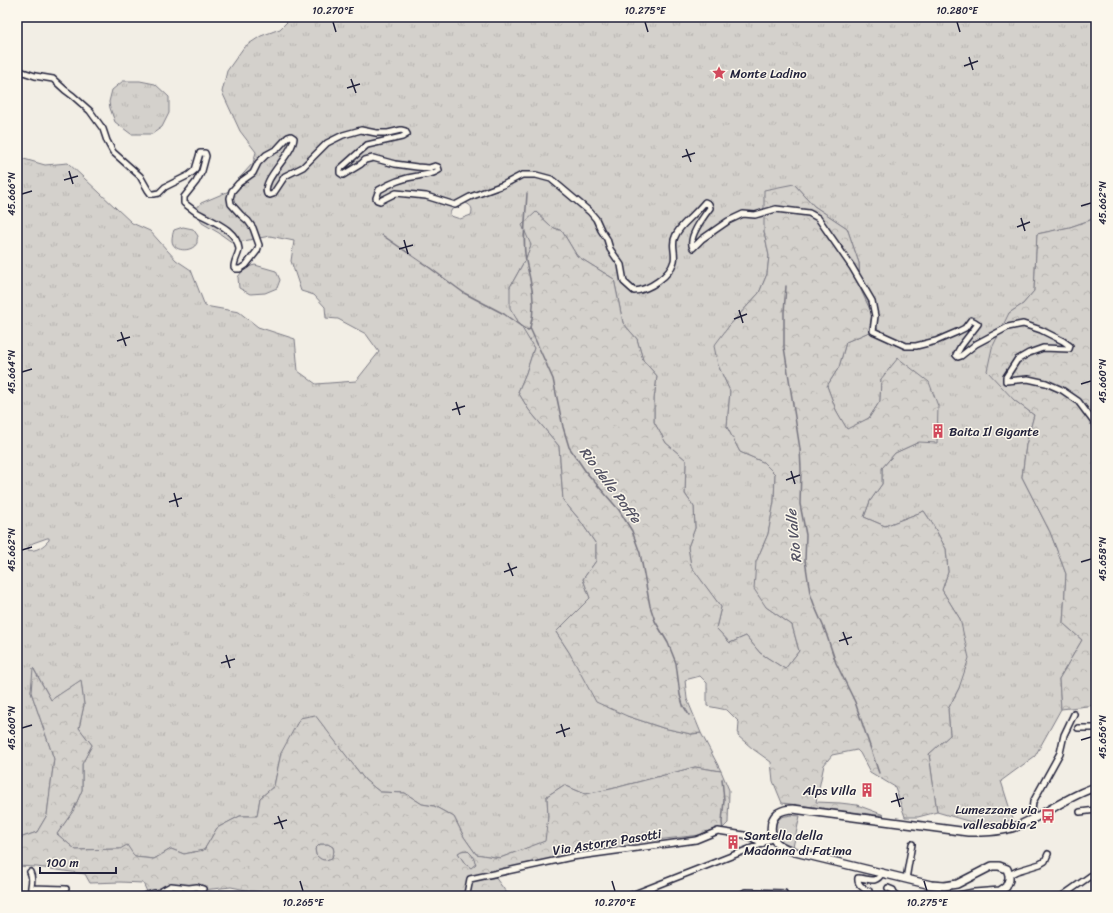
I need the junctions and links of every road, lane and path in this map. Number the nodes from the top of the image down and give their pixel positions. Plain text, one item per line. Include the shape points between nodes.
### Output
1 (17, 70) edge
2 (1096, 425) edge
3 (1074, 714) dead end
4 (1078, 728) dead end
5 (1096, 728) edge
6 (1096, 787) edge
7 (1096, 810) edge
8 (1080, 812) dead end
9 (1033, 818) junction
10 (774, 838) junction
11 (764, 842) junction
12 (912, 844) dead end
13 (1048, 854) dead end
14 (30, 872) dead end
15 (1096, 872) edge
16 (882, 873) junction
17 (1009, 875) junction
18 (906, 880) junction
19 (31, 888) junction
20 (888, 888) dead end
21 (66, 889) dead end
22 (203, 889) dead end
23 (869, 891) dead end
24 (784, 893) dead end
25 (51, 896) edge
26 (144, 896) edge
27 (464, 896) edge
28 (629, 896) edge
29 (742, 896) edge
30 (896, 896) edge
31 (959, 896) edge
32 (1062, 896) edge

1 - 2 street via 53,79 90,111 103,129 113,152 140,176 151,194 159,193 165,187 189,175 194,170 200,153 204,153 206,156 202,171 184,197 184,203 232,234 239,248 234,262 236,269 246,265 259,245 253,228 231,204 230,198 232,191 253,173 266,155 277,150 288,137 294,138 271,177 266,189 270,195 285,176 303,167 327,143 343,134 361,130 376,133 401,130 407,134 367,145 340,169 340,173 343,175 365,160 373,158 417,167 435,166 439,170 434,174 391,182 379,190 377,200 396,193 426,196 456,205 522,175 551,179 596,219 608,239 610,249 621,265 624,282 634,292 650,287 665,276 674,262 675,236 705,202 710,208 700,222 692,241 693,248 728,221 743,214 755,215 776,210 809,213 818,218 831,236 872,301 875,316 873,331 906,346 916,346 957,332 965,328 971,320 978,324 961,346 956,355 958,357 1008,327 1023,324 1041,330 1063,341 1070,346 1069,349 1043,348 1029,353 1017,360 1006,381 1028,379 1062,390 1078,401
3 - 9 street via 1064,735 1060,753 1033,802
4 - 5 street
6 - 9 main road
7 - 8 street
9 - 10 main road via 1000,830 968,832 794,809 778,813 771,825
10 - 11 street
10 - 16 main road via 783,848 795,852
11 - 27 street, Via Astorre Pasotti via 718,832 696,840 572,857 470,879 467,894
11 - 28 street
12 - 18 street
13 - 17 street via 1045,861 1040,864
14 - 19 street via 33,880
15 - 32 street
16 - 18 main road
16 - 23 street via 875,880 858,878 860,885
17 - 18 main road via 1007,869 992,866 957,884 931,885
17 - 31 main road via 1006,887 1000,891
19 - 21 street
19 - 25 street via 32,894
20 - 30 street via 893,890
22 - 26 street via 171,886 158,893
24 - 29 street via 745,892

